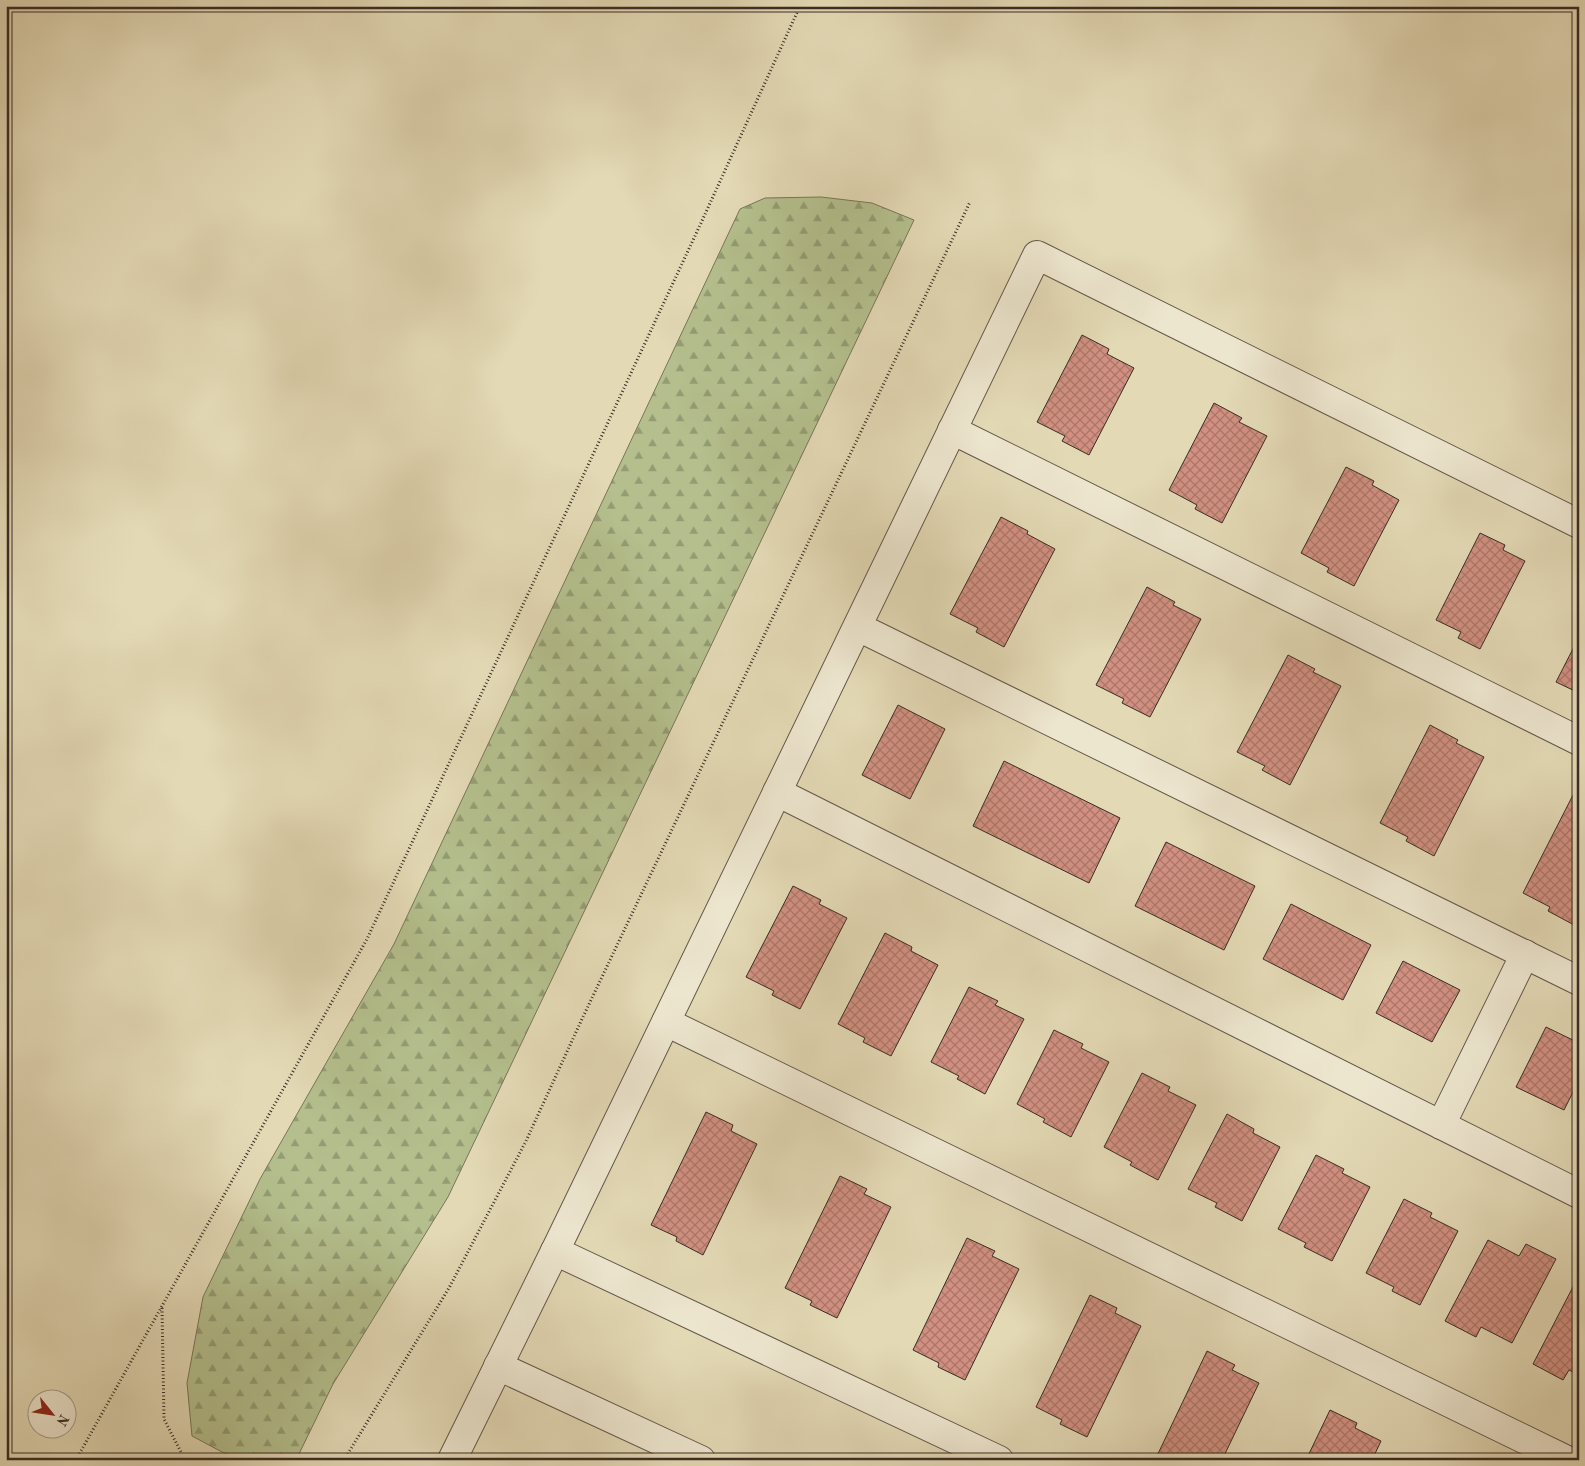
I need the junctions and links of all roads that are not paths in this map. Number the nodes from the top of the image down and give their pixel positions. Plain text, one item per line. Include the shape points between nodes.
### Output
1 (952, 430) junction
2 (1579, 524) edge
3 (858, 627) junction
4 (1579, 741) edge
5 (777, 792) junction
6 (1525, 954) junction
7 (1579, 980) edge
8 (666, 1022) junction
9 (1441, 1125) junction
10 (1579, 1194) edge
11 (555, 1251) junction
12 (498, 1366) junction
13 (452, 1460) edge
14 (701, 1460) edge
15 (999, 1460) edge
16 (1567, 1460) edge

1 - 2 street via 1037,255
1 - 3 street
1 - 4 street
3 - 5 street
3 - 6 street
5 - 8 street
5 - 9 street
6 - 7 street
6 - 9 street
8 - 11 street
8 - 16 street
9 - 10 street
11 - 12 street
11 - 15 street
12 - 13 street
12 - 14 street

